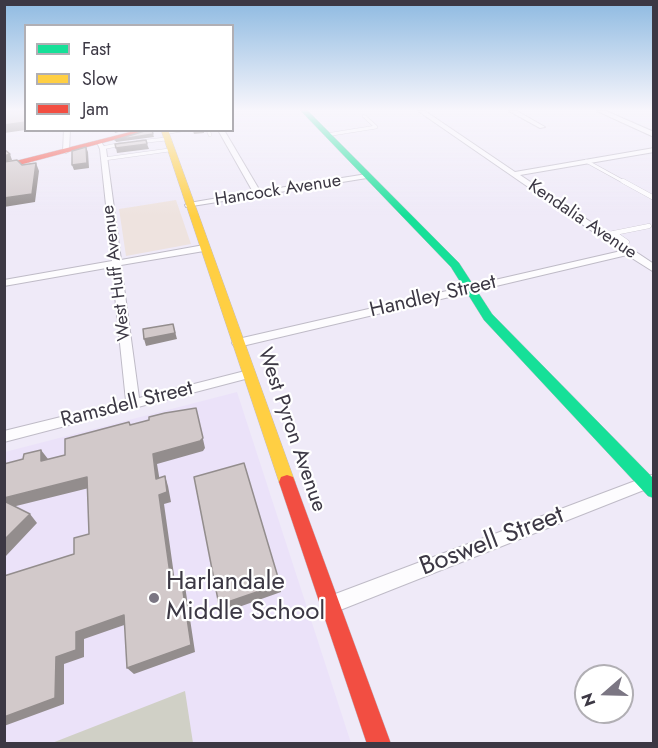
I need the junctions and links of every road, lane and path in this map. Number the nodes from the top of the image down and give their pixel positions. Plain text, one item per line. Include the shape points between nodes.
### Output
1 (101, 145) edge
2 (66, 146) edge
3 (96, 146) edge
4 (141, 146) edge
5 (163, 146) edge
6 (229, 146) edge
7 (337, 146) edge
8 (472, 146) edge
9 (654, 150) edge
10 (66, 151) junction
11 (104, 159) junction
12 (586, 161) junction
13 (4, 167) edge
14 (513, 174) junction
15 (367, 176) junction
16 (258, 194) junction
17 (654, 198) edge
18 (189, 205) junction
19 (649, 226) dead end
20 (614, 233) junction
21 (604, 235) junction
22 (124, 242) dead end
23 (113, 243) junction
24 (617, 244) junction
25 (204, 248) junction
26 (628, 252) junction
27 (115, 263) junction
28 (654, 269) edge
29 (4, 283) edge
30 (470, 288) junction
31 (238, 344) junction
32 (249, 374) junction
33 (133, 404) junction
34 (4, 437) edge
35 (651, 485) edge
36 (330, 605) junction
37 (379, 744) edge

1 - 11 street, West Huff Avenue
2 - 10 street
3 - 10 street
4 - 11 lane
5 - 18 street, West Pyron Avenue
6 - 16 street
7 - 15 street
8 - 14 street, Kendalia Avenue
9 - 12 street
10 - 13 street
11 - 23 street, West Huff Avenue
12 - 14 street
12 - 17 lane
14 - 21 street, Kendalia Avenue
15 - 16 street, Hancock Avenue
15 - 30 street via 455,265
16 - 18 street, Hancock Avenue
18 - 25 street, West Pyron Avenue
19 - 20 lane
20 - 21 lane
20 - 24 lane via 627,242
21 - 24 street, Kendalia Avenue
22 - 23 lane
23 - 27 street, West Huff Avenue
24 - 26 street, Kendalia Avenue
25 - 27 street
25 - 31 street, West Pyron Avenue
26 - 28 street, Kendalia Avenue
26 - 30 street, Handley Street
27 - 29 street
27 - 33 street, West Huff Avenue
30 - 31 street, Handley Street
30 - 35 street via 488,318
31 - 32 street, West Pyron Avenue
32 - 33 street, Ramsdell Street
32 - 36 street, West Pyron Avenue
33 - 34 street, Ramsdell Street
35 - 36 street, Boswell Street
36 - 37 street, West Pyron Avenue

